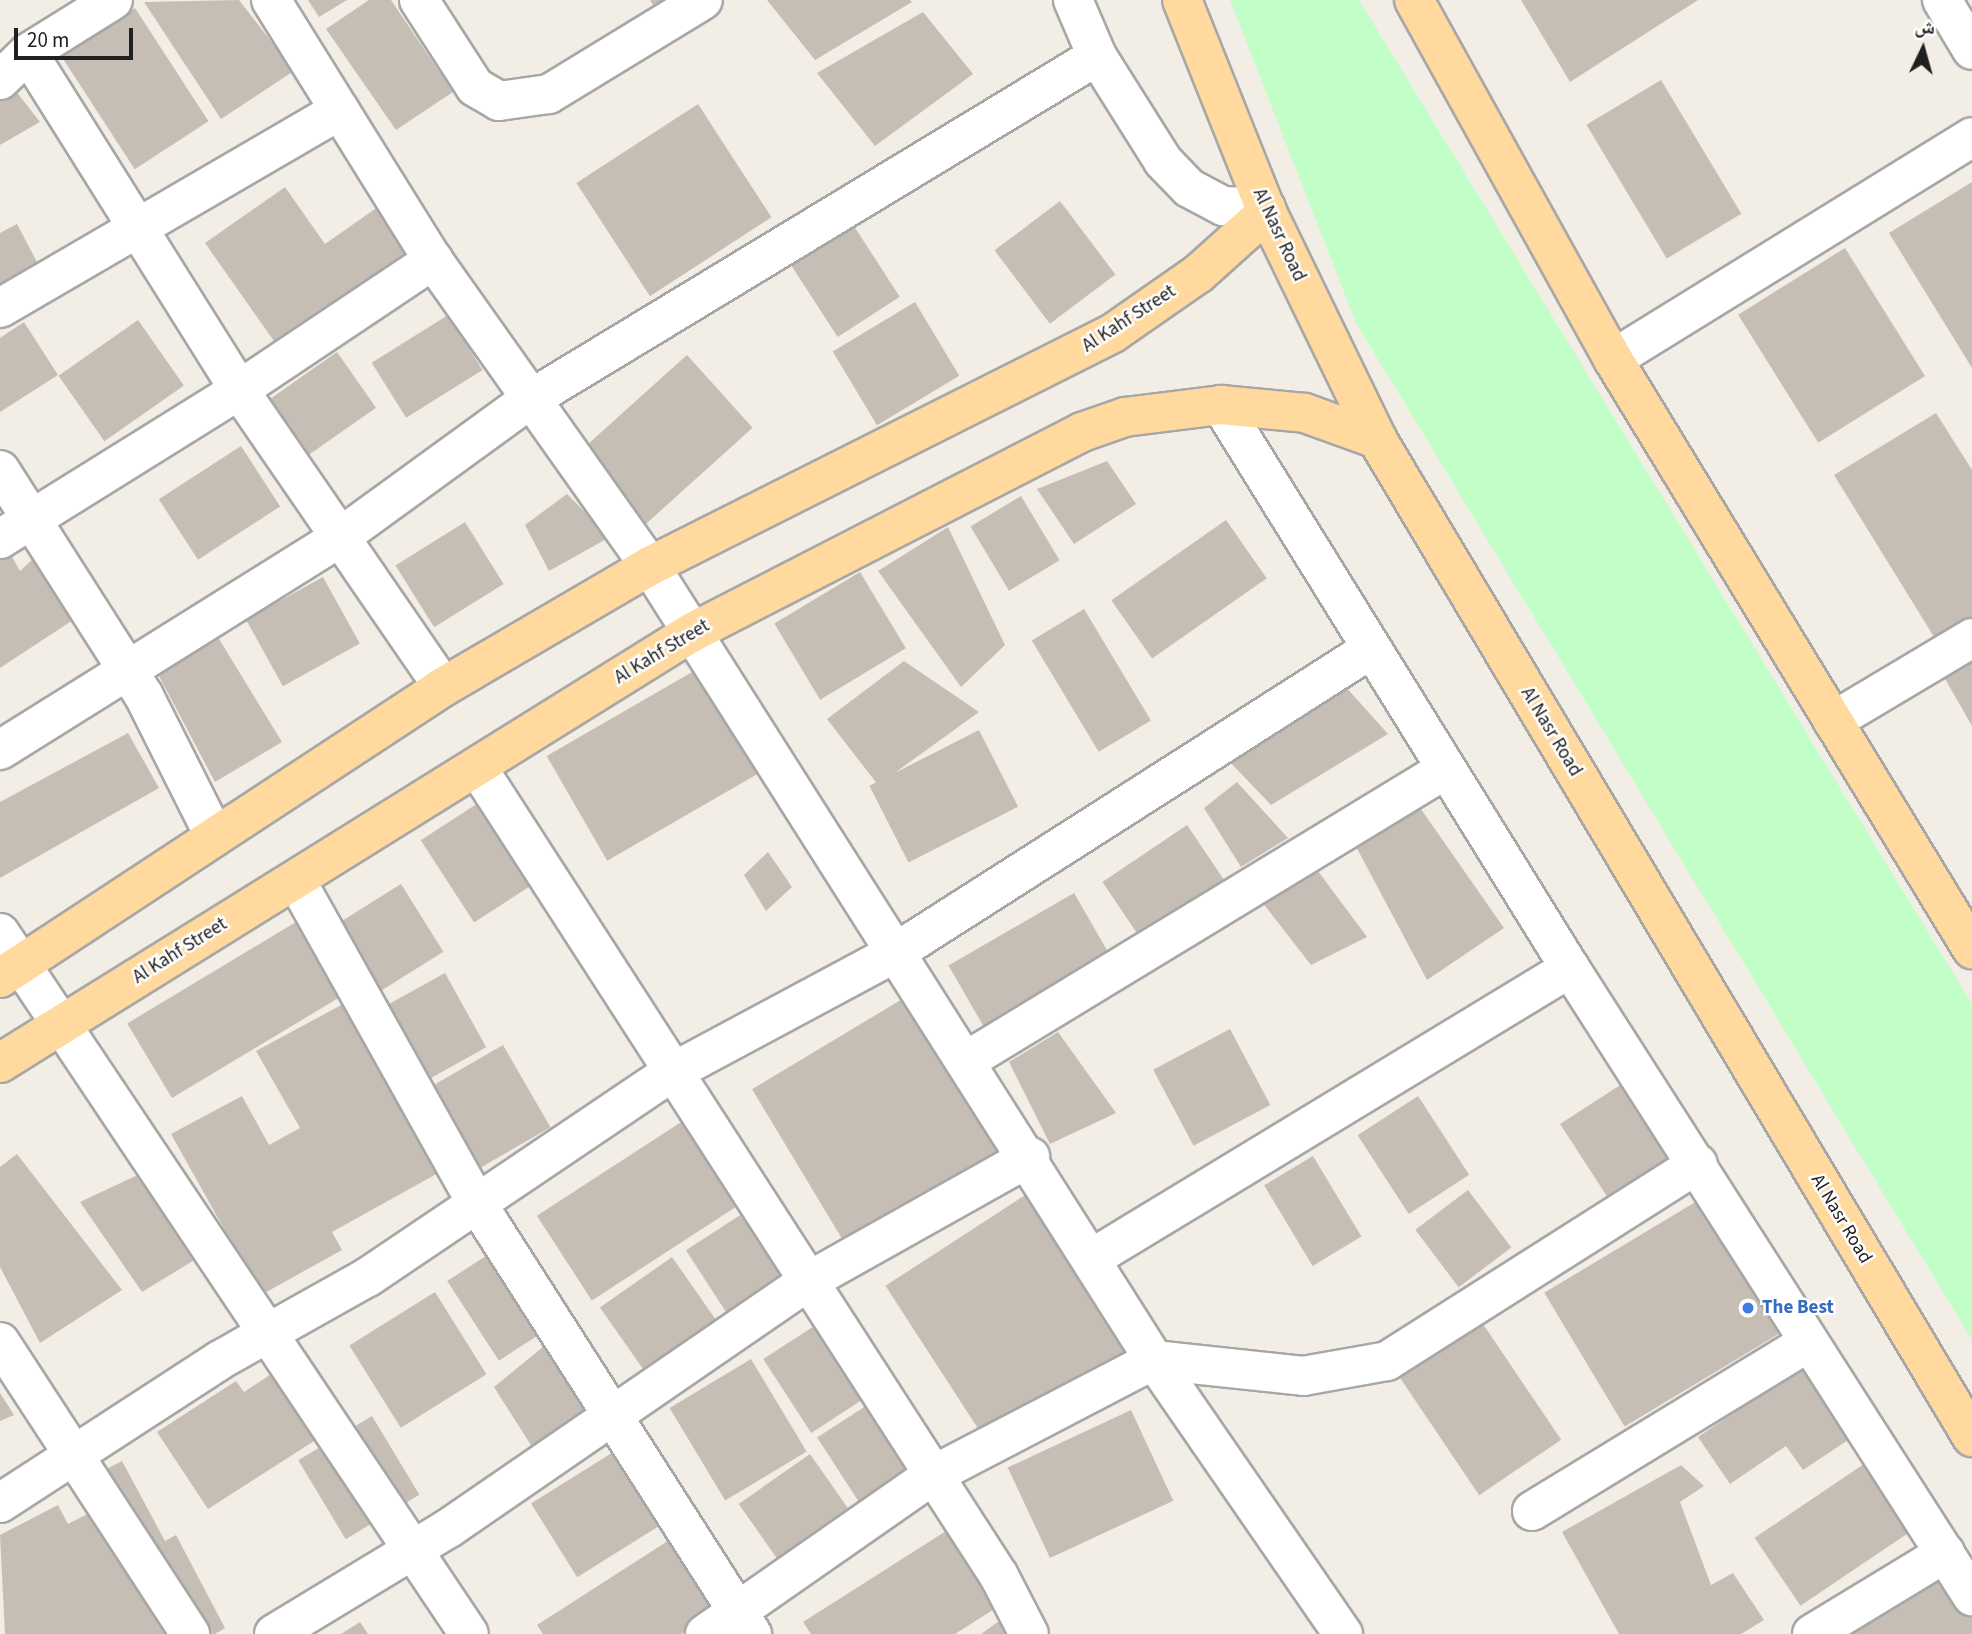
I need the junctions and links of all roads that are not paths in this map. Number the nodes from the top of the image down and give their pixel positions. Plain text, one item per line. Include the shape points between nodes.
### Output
1 (113, 0) edge
2 (271, 0) edge
3 (419, 0) edge
4 (704, 0) edge
5 (1073, 0) edge
6 (1182, 0) edge
7 (1415, 0) edge
8 (1941, 0) edge
9 (1972, 50) edge
10 (28, 54) junction
11 (1097, 56) junction
12 (0, 80) edge
13 (340, 110) junction
14 (1972, 137) edge
15 (1267, 210) junction
16 (134, 231) junction
17 (433, 260) junction
18 (0, 308) edge
19 (1613, 359) junction
20 (239, 390) junction
21 (529, 400) junction
22 (1221, 405) junction
23 (1377, 439) junction
24 (0, 470) edge
25 (15, 531) edge
26 (339, 538) junction
27 (650, 566) junction
28 (691, 633) junction
29 (1972, 638) edge
30 (1371, 649) junction
31 (129, 670) junction
32 (443, 687) junction
33 (1833, 722) junction
34 (0, 750) edge
35 (477, 767) junction
36 (1446, 769) junction
37 (214, 835) junction
38 (296, 880) junction
39 (0, 933) edge
40 (1972, 949) edge
41 (893, 954) junction
42 (1570, 968) junction
43 (10, 972) edge
44 (60, 1025) junction
45 (966, 1061) junction
46 (0, 1063) edge
47 (671, 1073) junction
48 (1030, 1157) junction
49 (1698, 1164) junction
50 (476, 1202) junction
51 (1094, 1257) junction
52 (807, 1282) junction
53 (271, 1330) junction
54 (0, 1342) edge
55 (1807, 1343) junction
56 (1154, 1360) junction
57 (609, 1419) junction
58 (1972, 1437) edge
59 (71, 1459) junction
60 (933, 1475) junction
61 (0, 1503) edge
62 (1532, 1511) dead end
63 (413, 1548) junction
64 (1945, 1553) junction
65 (1972, 1596) edge
66 (744, 1622) edge
67 (190, 1634) edge
68 (275, 1634) edge
69 (469, 1634) edge
70 (705, 1634) edge
71 (1029, 1634) edge
72 (1343, 1634) edge
73 (1812, 1634) edge

1 - 10 street
2 - 13 street
3 - 4 street via 475,87 499,101 549,94
5 - 11 street
6 - 15 main road, Al Nasr Road
7 - 19 main road
8 - 9 street
10 - 12 street
10 - 16 street
11 - 15 street via 1163,161 1189,188 1223,206
11 - 21 street
13 - 16 street
13 - 17 street
14 - 19 street
15 - 23 main road, Al Nasr Road
15 - 27 main road, Al Kahf Street via 1198,274 1113,333
16 - 18 street
16 - 20 street
17 - 20 street
17 - 21 street
19 - 33 main road
20 - 25 street
20 - 26 street
21 - 26 street
21 - 27 street
22 - 23 main road, Al Kahf Street via 1305,413
22 - 28 main road, Al Kahf Street via 1125,417 1082,432
22 - 30 street
23 - 58 main road, Al Nasr Road
24 - 25 street
25 - 31 street
26 - 31 street
26 - 32 street
27 - 28 street
27 - 32 main road, Al Kahf Street
28 - 35 main road, Al Kahf Street
28 - 41 street
29 - 33 street
30 - 36 street
30 - 41 street
31 - 34 street
31 - 37 street
32 - 37 main road, Al Kahf Street
33 - 40 main road
35 - 38 main road, Al Kahf Street
35 - 47 street
36 - 42 street
36 - 45 street
37 - 43 main road, Al Kahf Street
38 - 44 main road, Al Kahf Street
38 - 50 street
39 - 43 street
41 - 45 street
41 - 47 street
42 - 49 street
42 - 51 street
43 - 44 street
44 - 46 main road, Al Kahf Street
44 - 53 street
45 - 48 street
47 - 50 street
47 - 52 street
48 - 51 street
48 - 52 street
49 - 55 street
49 - 56 street via 1387,1361 1303,1376
50 - 53 street via 368,1277
50 - 57 street
51 - 56 street
52 - 57 street
52 - 60 street
53 - 59 street
53 - 63 street
54 - 59 street
55 - 62 street
55 - 64 street
56 - 60 street
56 - 72 street
57 - 63 street
57 - 66 street
59 - 61 street
59 - 67 street
60 - 66 street
60 - 71 street
63 - 68 street
63 - 69 street
64 - 65 street
64 - 73 street
66 - 70 street

